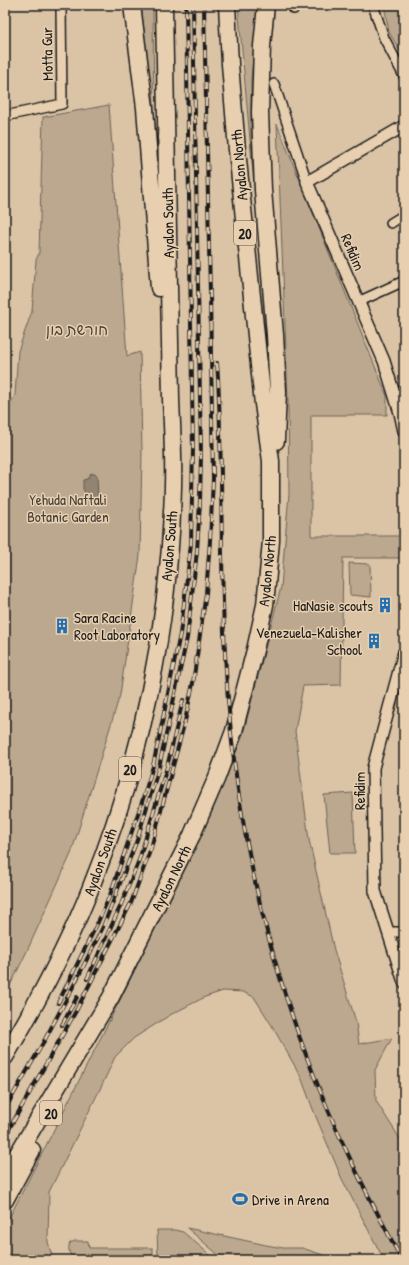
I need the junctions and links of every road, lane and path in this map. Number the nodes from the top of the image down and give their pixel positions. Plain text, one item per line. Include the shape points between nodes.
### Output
1 (61, 5) edge
2 (132, 5) edge
3 (164, 5) edge
4 (228, 5) edge
5 (266, 5) edge
6 (373, 5) edge
7 (404, 76) edge
8 (274, 84) dead end
9 (5, 116) edge
10 (404, 126) edge
11 (307, 182) junction
12 (404, 215) edge
13 (391, 222) dead end
14 (404, 281) edge
15 (358, 302) junction
16 (400, 398) edge
17 (404, 431) edge
18 (174, 458) junction
19 (271, 460) junction
20 (404, 652) edge
21 (389, 932) junction
22 (404, 932) edge
23 (404, 982) edge
24 (5, 1057) edge
25 (12, 1174) edge
26 (5, 1200) edge
27 (5, 1212) edge

1 - 9 street, Motta Gur via 62,104
2 - 18 highway via 145,108
3 - 18 highway, Ayalon South / 20
4 - 19 highway, Ayalon North / 20 via 238,164
5 - 19 highway via 260,112 263,190 278,392 276,438
6 - 7 street via 384,38
8 - 11 street, Refidim
10 - 11 street
11 - 15 street, Refidim
12 - 13 street
14 - 15 street
15 - 16 street, Refidim
16 - 17 street, Refidim
18 - 24 highway, Ayalon South / 20 via 172,517 164,603 147,699 130,769 106,846 80,914
19 - 25 highway, Ayalon North / 20 via 268,585 255,650 234,731 192,835 126,968
20 - 21 street, Refidim via 373,768 375,891
21 - 22 street
21 - 23 street, Refidim
25 - 26 highway, 20
25 - 27 highway

